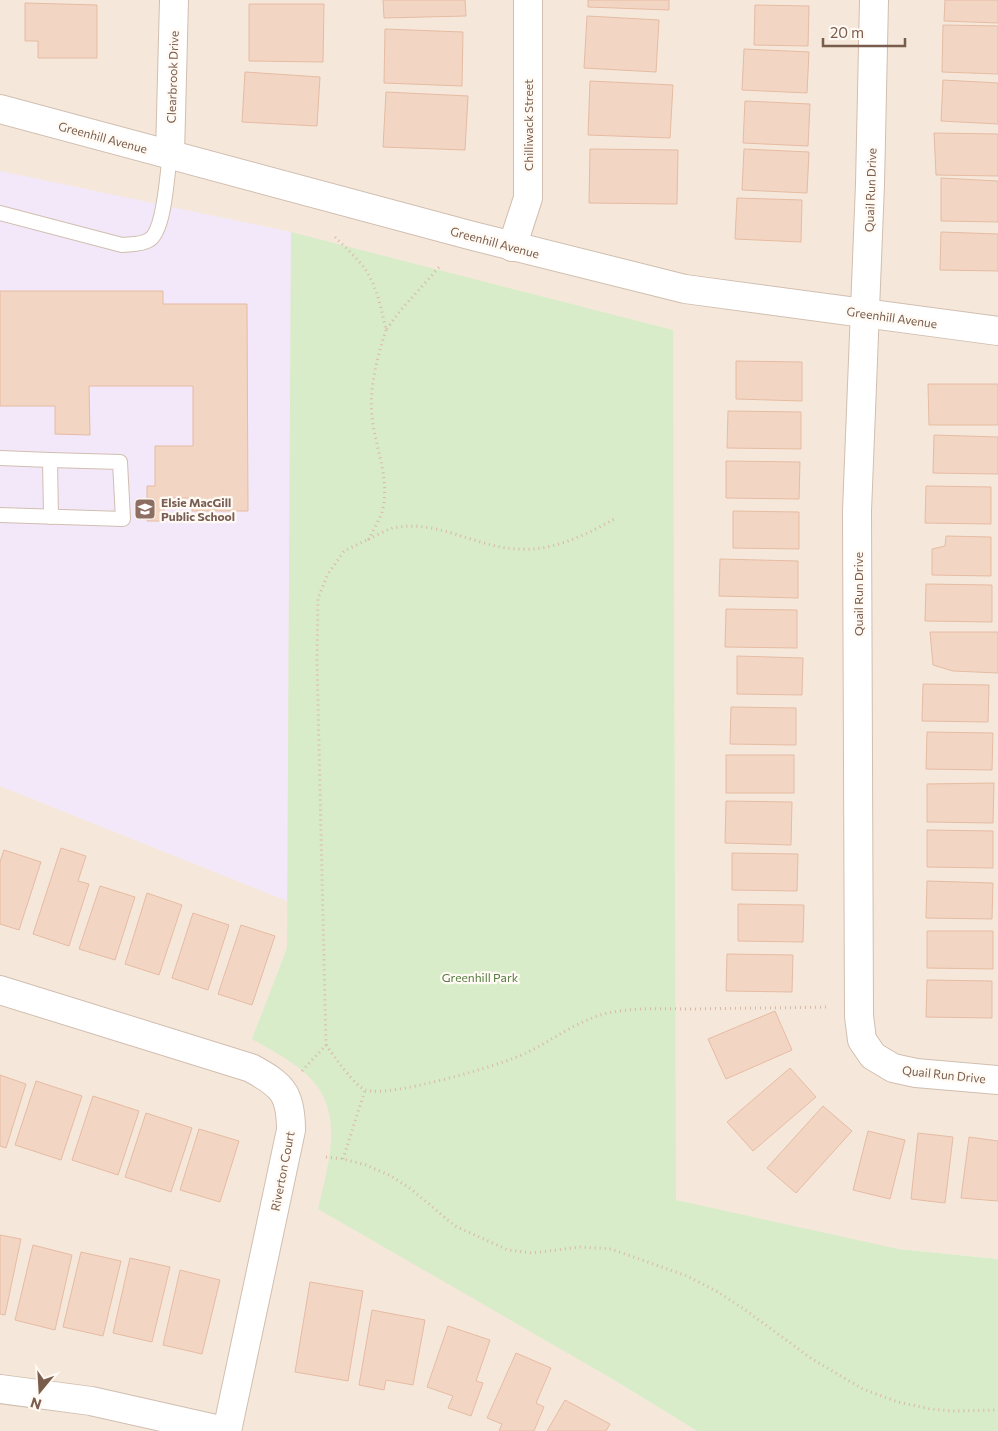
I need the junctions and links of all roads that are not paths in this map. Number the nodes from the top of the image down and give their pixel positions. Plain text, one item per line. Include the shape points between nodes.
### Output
1 (174, 0) edge
2 (528, 0) edge
3 (874, 0) edge
4 (0, 109) edge
5 (170, 154) junction
6 (0, 212) edge
7 (512, 247) junction
8 (865, 313) junction
9 (998, 331) edge
10 (0, 458) edge
11 (50, 460) junction
12 (0, 515) edge
13 (51, 517) junction
14 (0, 990) edge
15 (998, 1080) edge
16 (0, 1389) edge
17 (226, 1431) edge

1 - 5 street, Clearbrook Drive
2 - 7 street, Chilliwack Street via 528,198
3 - 8 street, Quail Run Drive
4 - 5 street, Greenhill Avenue
5 - 6 lane via 161,223 150,240 122,245
5 - 7 street, Greenhill Avenue
7 - 8 street, Greenhill Avenue via 685,289
8 - 9 street, Greenhill Avenue
8 - 15 street, Quail Run Drive via 857,511 859,1016 862,1040 872,1056 892,1068
10 - 11 lane
11 - 13 lane
11 - 13 lane via 120,462 123,519
12 - 13 lane
14 - 17 street, Riverton Court via 251,1068 274,1080 285,1095 291,1112 291,1130
16 - 17 street via 91,1401

